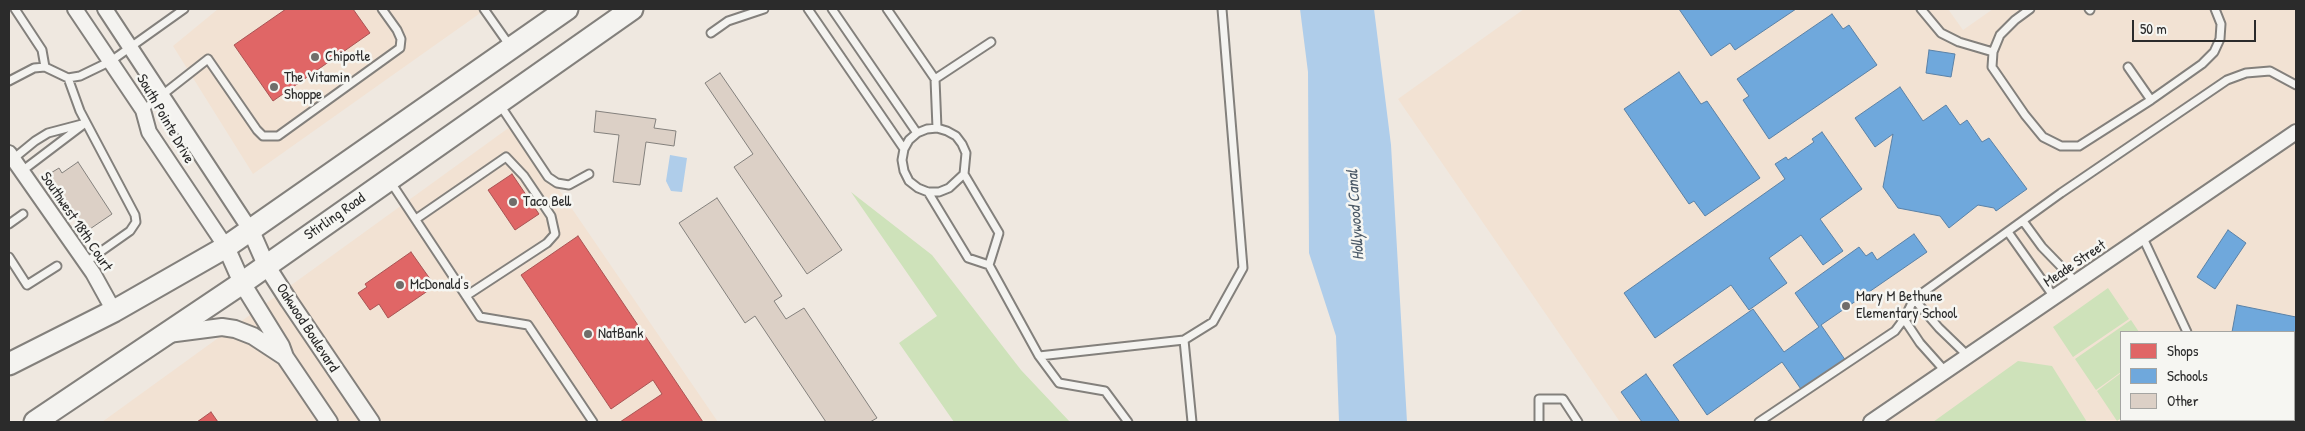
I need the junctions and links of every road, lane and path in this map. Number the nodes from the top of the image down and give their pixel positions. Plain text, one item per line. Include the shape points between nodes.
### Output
1 (15, 9) edge
2 (75, 9) edge
3 (105, 9) edge
4 (170, 9) edge
5 (184, 9) edge
6 (382, 9) edge
7 (484, 9) edge
8 (567, 9) edge
9 (632, 9) edge
10 (764, 9) edge
11 (808, 9) edge
12 (832, 9) edge
13 (887, 9) edge
14 (1222, 9) edge
15 (1921, 9) edge
16 (2030, 9) edge
17 (2215, 9) edge
18 (175, 16) junction
19 (711, 33) dead end
20 (991, 42) dead end
21 (130, 48) junction
22 (511, 48) junction
23 (1993, 52) junction
24 (111, 61) junction
25 (45, 67) junction
26 (2128, 68) dead end
27 (68, 78) junction
28 (935, 79) junction
29 (9, 81) edge
30 (2296, 85) edge
31 (162, 97) junction
32 (2151, 100) junction
33 (499, 102) junction
34 (142, 110) junction
35 (86, 123) junction
36 (937, 128) junction
37 (918, 132) junction
38 (2296, 132) edge
39 (904, 149) junction
40 (11, 156) edge
41 (22, 171) junction
42 (589, 174) dead end
43 (964, 174) junction
44 (389, 179) junction
45 (928, 192) junction
46 (23, 214) dead end
47 (416, 219) junction
48 (2023, 221) junction
49 (9, 224) edge
50 (251, 231) junction
51 (2008, 232) junction
52 (2143, 238) junction
53 (226, 247) junction
54 (9, 257) edge
55 (86, 262) junction
56 (266, 265) junction
57 (989, 265) junction
58 (57, 266) dead end
59 (2076, 282) junction
60 (242, 283) junction
61 (466, 296) junction
62 (2054, 297) junction
63 (1914, 299) junction
64 (114, 311) junction
65 (1904, 319) junction
66 (2187, 331) edge
67 (167, 334) junction
68 (1184, 340) junction
69 (285, 356) junction
70 (1039, 356) junction
71 (1968, 356) junction
72 (9, 364) edge
73 (1945, 371) junction
74 (35, 422) edge
75 (330, 422) edge
76 (371, 422) edge
77 (593, 422) edge
78 (1128, 422) edge
79 (1192, 422) edge
80 (1539, 422) edge
81 (1578, 422) edge
82 (1759, 422) edge
83 (1871, 422) edge

1 - 25 lane via 42,50
2 - 24 street, South Pointe Drive
3 - 21 street, South Pointe Drive
4 - 18 lane
5 - 18 lane
6 - 31 lane via 397,30 400,48 278,136 263,136 257,130 208,60
7 - 22 lane
8 - 22 main road
9 - 33 main road, Stirling Road
10 - 19 lane via 728,21
11 - 39 lane
12 - 37 lane
13 - 28 lane
14 - 68 lane via 1244,268 1213,322
15 - 23 lane via 1941,33
16 - 23 lane via 2000,35
17 - 32 lane via 2221,24 2220,39 2214,52
18 - 21 lane
20 - 28 lane
21 - 24 lane
21 - 31 street, South Pointe Drive
22 - 50 main road
23 - 32 lane via 1992,67 2025,115 2043,137 2061,146 2079,146
24 - 27 lane via 80,76
24 - 34 street, South Pointe Drive
25 - 27 lane
25 - 29 lane via 34,68
26 - 32 lane
27 - 35 lane
28 - 36 lane
30 - 48 lane via 2270,71 2246,73 2227,80
31 - 34 lane
31 - 50 street, South Pointe Drive
33 - 42 lane via 548,176 556,183 569,185
33 - 44 main road, Stirling Road
34 - 53 street, South Pointe Drive via 150,132
35 - 40 lane via 48,133
35 - 41 lane
35 - 55 lane via 132,206 136,222 130,231
36 - 37 lane
36 - 43 lane via 956,136 962,144 966,153
37 - 39 lane
38 - 52 street, Meade Street
39 - 45 lane via 902,160 909,181
40 - 41 street, Southwest 18th Court
41 - 55 street, Southwest 18th Court
43 - 45 lane via 950,188
43 - 57 lane via 999,233
44 - 47 lane
44 - 56 main road, Stirling Road
45 - 57 lane via 968,258
46 - 49 lane
47 - 61 lane
47 - 61 lane via 506,157 524,176 551,216 555,234 547,243
48 - 51 lane
48 - 59 lane via 2048,254
50 - 53 main road
50 - 56 street, Oakwood Boulevard
51 - 62 lane
51 - 63 lane
52 - 59 street, Meade Street
52 - 66 lane
53 - 60 street, Oakwood Boulevard
53 - 64 main road
54 - 58 lane via 27,285
55 - 64 street, Southwest 18th Court
56 - 60 main road, Stirling Road
56 - 76 street, Oakwood Boulevard
57 - 70 lane
59 - 62 street, Meade Street
60 - 67 main road, Stirling Road
60 - 69 street, Oakwood Boulevard
61 - 77 lane via 480,317 528,325
62 - 71 street, Meade Street
63 - 65 lane
63 - 71 lane
64 - 72 main road
65 - 73 lane
65 - 82 lane via 1895,331
67 - 69 street via 222,327 235,329 254,336
67 - 74 main road, Stirling Road
68 - 70 lane
68 - 79 lane
69 - 75 street, Oakwood Boulevard
70 - 78 lane via 1059,383 1105,391
71 - 73 street, Meade Street
73 - 83 street, Meade Street
80 - 81 lane via 1538,399 1563,399

